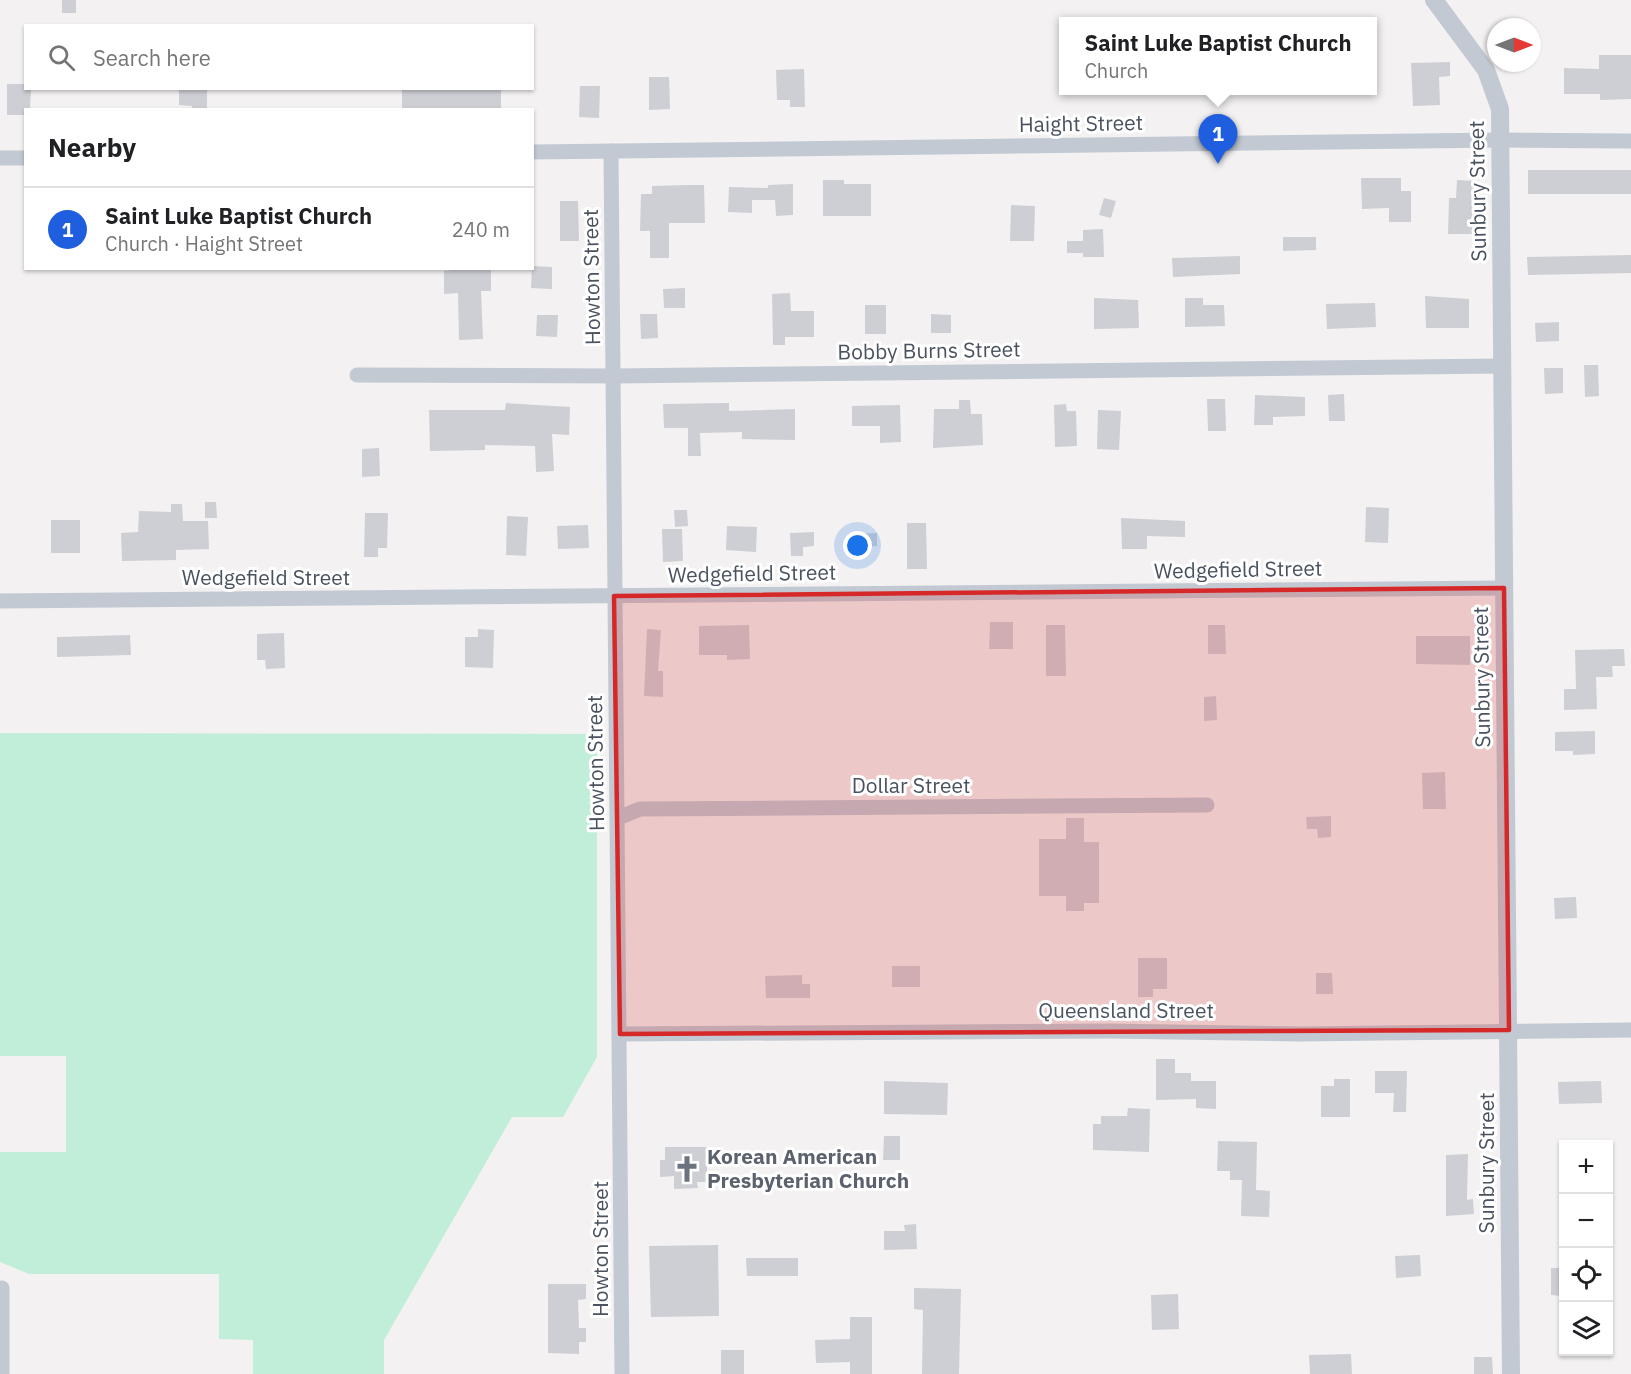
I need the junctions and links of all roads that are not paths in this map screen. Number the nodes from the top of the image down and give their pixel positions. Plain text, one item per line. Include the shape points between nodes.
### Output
1 (1434, 0) edge
2 (1501, 140) junction
3 (1631, 141) edge
4 (611, 151) junction
5 (534, 152) edge
6 (0, 158) edge
7 (24, 158) edge
8 (1502, 366) junction
9 (357, 375) dead end
10 (615, 376) junction
11 (1504, 588) junction
12 (614, 596) junction
13 (0, 601) edge
14 (1207, 805) dead end
15 (618, 818) junction
16 (1509, 1030) junction
17 (1631, 1030) edge
18 (620, 1034) junction
19 (2, 1288) dead end
20 (2, 1374) edge
21 (622, 1374) edge
22 (1511, 1374) edge

1 - 2 street, Sunbury Street via 1486,70 1500,109
2 - 3 street, Haight Street
2 - 4 street, Haight Street
2 - 8 street, Sunbury Street
4 - 5 street, Haight Street
4 - 10 street, Howton Street
6 - 7 street
8 - 10 street, Bobby Burns Street
8 - 11 street, Sunbury Street
9 - 10 street, Bobby Burns Street
10 - 12 street, Howton Street
11 - 12 street, Wedgefield Street
11 - 16 street, Sunbury Street
12 - 13 street, Wedgefield Street
12 - 15 street, Howton Street
14 - 15 street, Dollar Street via 640,809
15 - 18 street, Howton Street
16 - 17 street, Queensland Street
16 - 18 street, Queensland Street via 1301,1034 1109,1031
16 - 22 street, Sunbury Street
18 - 21 street, Howton Street
19 - 20 street

